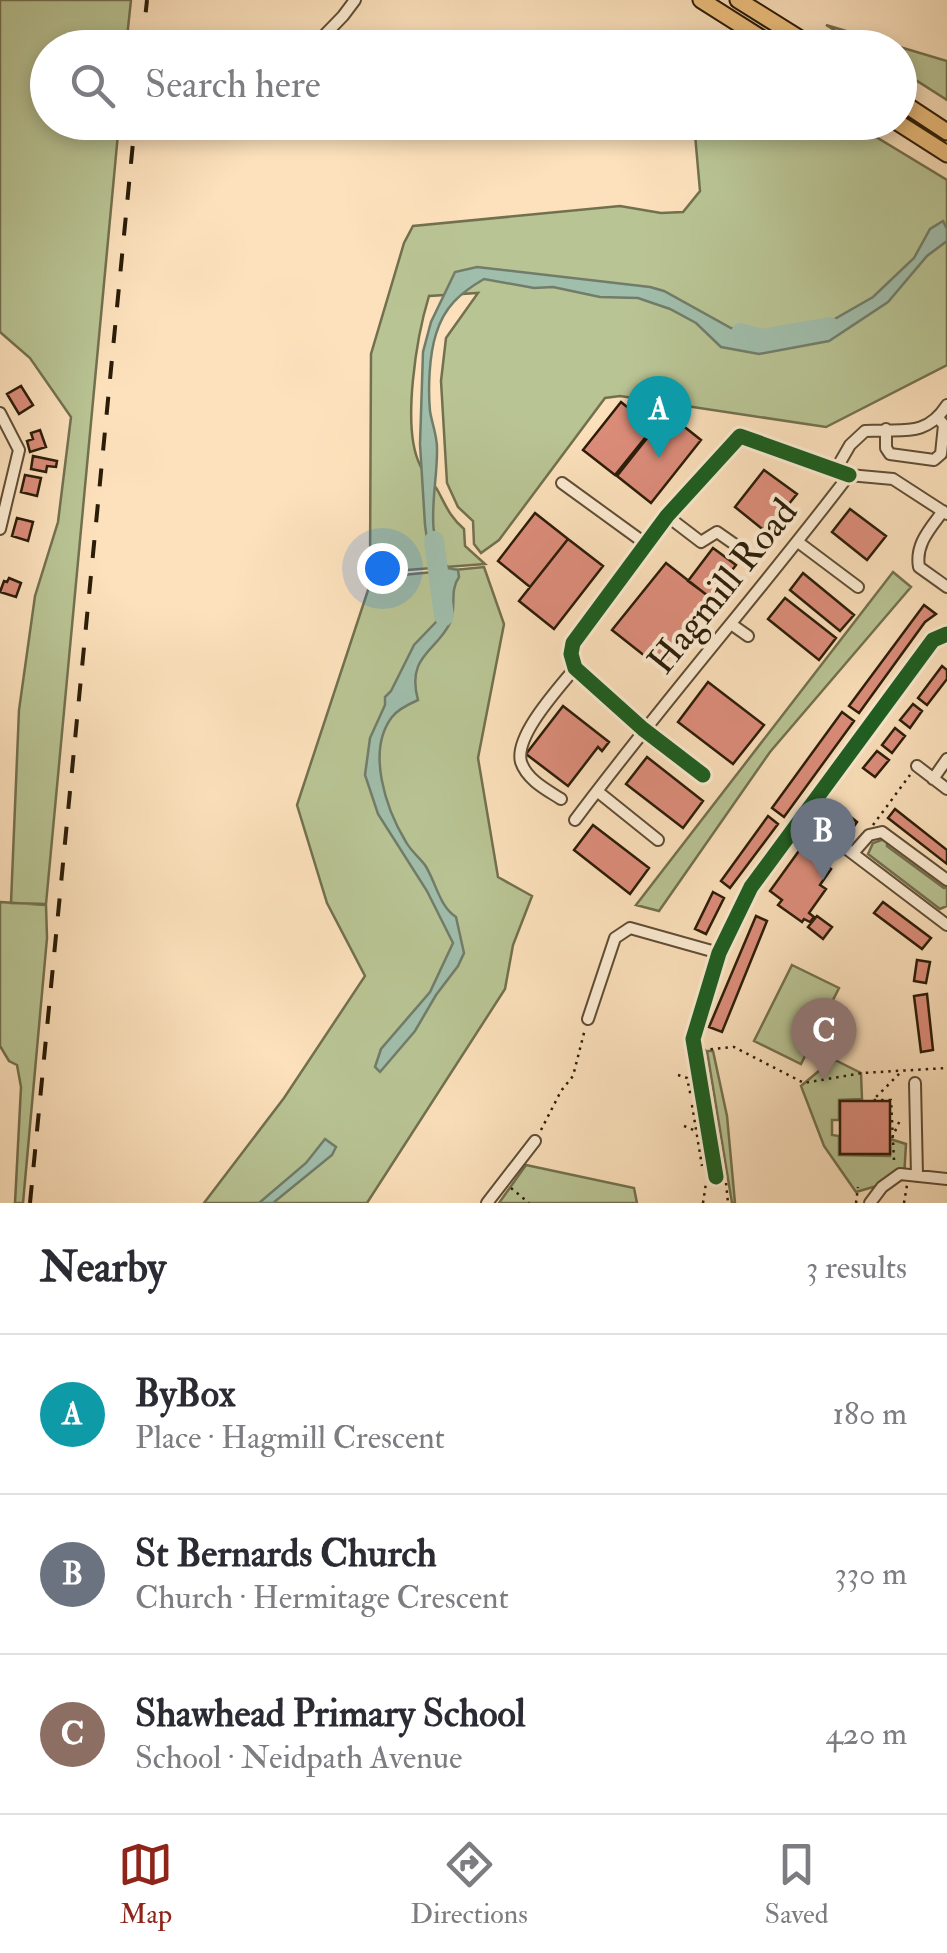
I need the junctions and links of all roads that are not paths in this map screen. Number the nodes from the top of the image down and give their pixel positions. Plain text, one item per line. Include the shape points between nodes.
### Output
1 (354, 0) edge
2 (701, 0) edge
3 (738, 0) edge
4 (330, 30) edge
5 (748, 30) edge
6 (786, 30) edge
7 (917, 112) edge
8 (947, 132) edge
9 (917, 135) edge
10 (947, 154) edge
11 (947, 405) edge
12 (0, 413) edge
13 (938, 418) junction
14 (886, 429) junction
15 (834, 471) junction
16 (849, 475) junction
17 (562, 483) dead end
18 (945, 513) edge
19 (667, 516) junction
20 (0, 529) edge
21 (798, 542) junction
22 (646, 544) junction
23 (737, 546) dead end
24 (858, 587) dead end
25 (947, 587) edge
26 (731, 624) junction
27 (947, 634) edge
28 (748, 636) dead end
29 (575, 668) junction
30 (643, 729) junction
31 (947, 759) edge
32 (917, 766) road end
33 (703, 775) dead end
34 (933, 779) junction
35 (947, 789) edge
36 (597, 792) junction
37 (561, 799) dead end
38 (802, 815) junction
39 (575, 820) dead end
40 (658, 840) dead end
41 (853, 853) junction
42 (887, 879) junction
43 (947, 880) edge
44 (878, 890) dead end
45 (944, 918) edge
46 (720, 953) junction
47 (588, 1019) road end
48 (915, 1083) dead end
49 (902, 1118) road end
50 (915, 1119) junction
51 (535, 1141) road end
52 (912, 1175) junction
53 (716, 1177) dead end
54 (947, 1179) edge
55 (882, 1187) junction
56 (487, 1203) edge
57 (870, 1203) edge
58 (882, 1203) edge

1 - 4 street
2 - 5 highway
3 - 6 highway
7 - 8 highway
9 - 10 highway
11 - 13 street
12 - 20 street via 18,450
13 - 14 street via 926,428
13 - 14 street via 944,425 942,454 934,460 890,454
14 - 15 street via 865,431
15 - 16 street
15 - 19 street via 740,436
16 - 18 street via 893,480
16 - 21 street, Hagmill Road
17 - 22 street
18 - 25 street via 922,540 918,556 919,567
19 - 22 street
19 - 23 street via 701,542 717,532
21 - 24 street
21 - 26 street, Hagmill Road
22 - 29 street via 573,643
26 - 28 street
26 - 30 street, Hagmill Road
27 - 38 street via 933,640
29 - 30 street
29 - 37 street via 524,736 521,752 532,780
30 - 33 street
30 - 36 street, Hagmill Road
31 - 34 street
32 - 34 street
34 - 35 street
36 - 39 street, Hagmill Road
36 - 40 street
38 - 41 street
38 - 46 street via 751,887
41 - 42 street
41 - 43 street via 869,834 886,834
42 - 44 street
42 - 45 street
46 - 47 street via 630,928 616,938
46 - 53 street via 693,1039
48 - 50 street
49 - 50 street
50 - 52 street
51 - 56 street
52 - 54 street
52 - 55 street
55 - 57 street
55 - 58 street

